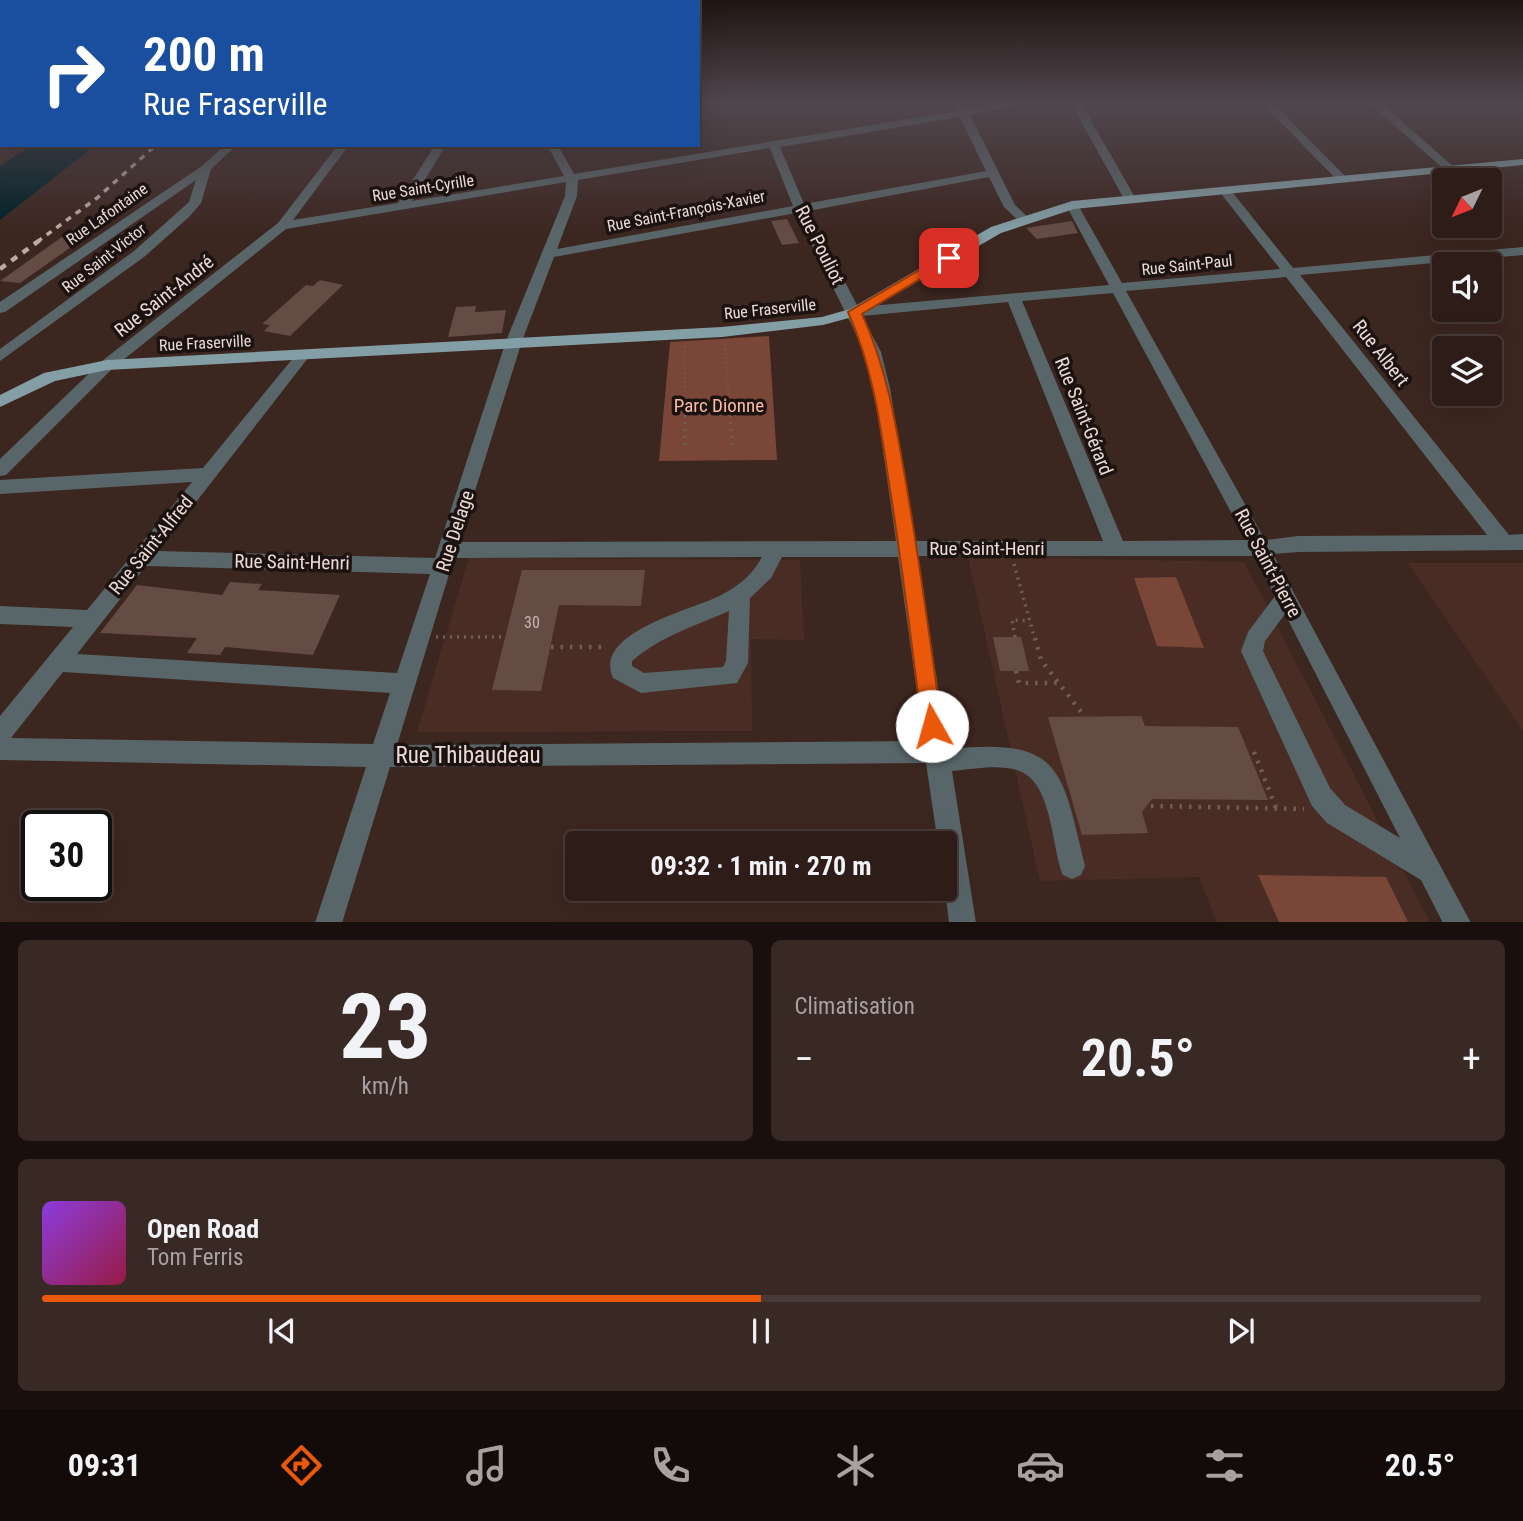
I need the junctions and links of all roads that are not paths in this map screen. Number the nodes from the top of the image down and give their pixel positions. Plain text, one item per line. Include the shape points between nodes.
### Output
1 (768, 146) edge
2 (774, 146) edge
3 (980, 146) edge
4 (1100, 146) edge
5 (1309, 146) edge
6 (1424, 146) edge
7 (230, 147) edge
8 (342, 147) edge
9 (440, 147) edge
10 (553, 147) edge
11 (1523, 162) edge
12 (206, 167) junction
13 (1449, 168) edge
14 (1460, 168) edge
15 (1432, 171) edge
16 (993, 173) junction
17 (1342, 179) junction
18 (572, 180) junction
19 (1225, 191) junction
20 (1130, 199) junction
21 (1072, 205) junction
22 (402, 207) junction
23 (800, 208) junction
24 (1024, 219) junction
25 (282, 226) junction
26 (1523, 251) edge
27 (550, 254) junction
28 (1291, 273) junction
29 (1119, 289) junction
30 (1014, 300) junction
31 (0, 309) edge
32 (855, 312) junction
33 (514, 341) junction
34 (303, 355) junction
35 (0, 356) edge
36 (107, 365) junction
37 (0, 402) edge
38 (0, 470) edge
39 (208, 474) junction
40 (0, 487) edge
41 (1514, 542) edge
42 (908, 548) junction
43 (1116, 548) junction
44 (1260, 548) junction
45 (776, 549) junction
46 (141, 558) junction
47 (447, 558) junction
48 (740, 596) junction
49 (1286, 597) junction
50 (0, 615) edge
51 (90, 619) junction
52 (57, 662) junction
53 (406, 684) junction
54 (0, 734) edge
55 (0, 749) edge
56 (383, 756) junction
57 (936, 756) junction
58 (1072, 866) dead end
59 (1431, 871) junction
60 (328, 922) edge
61 (963, 922) edge
62 (1458, 922) edge

1 - 18 street, Rue Saint-Cyrille
2 - 23 street, Rue Pouliot
3 - 16 street
4 - 20 street
5 - 17 street
6 - 13 street
7 - 12 street, Rue Lafontaine
8 - 25 street, Rue Saint-André
9 - 22 street
10 - 18 street
11 - 14 main road, Rue Fraserville
12 - 31 street, Rue Lafontaine
12 - 35 street, Rue Saint-Victor via 195,203 185,214 130,262
15 - 17 main road, Rue Fraserville
16 - 23 street, Rue Saint-François-Xavier
16 - 24 street via 1010,207
17 - 19 main road, Rue Fraserville
18 - 22 street, Rue Saint-Cyrille
18 - 27 street, Rue Delage via 571,196
19 - 20 main road, Rue Fraserville
19 - 28 street, Rue Albert
20 - 21 main road, Rue Fraserville
21 - 24 main road, Rue Fraserville
21 - 29 street, Rue Saint-Pierre
22 - 25 street, Rue Saint-Cyrille
23 - 27 street, Rue Saint-François-Xavier
23 - 32 street, Rue Pouliot
24 - 32 main road, Rue Fraserville via 996,230
25 - 36 street, Rue Saint-André
26 - 28 street, Rue Saint-Paul
27 - 33 street, Rue Delage
28 - 29 street, Rue Saint-Paul
28 - 41 street, Rue Albert
29 - 30 street, Rue Saint-Paul
29 - 44 street, Rue Saint-Pierre
30 - 32 street, Rue Saint-Paul
30 - 43 street, Rue Saint-Gérard
32 - 33 main road, Rue Fraserville via 823,321 724,331
32 - 42 street, Rue Pouliot via 873,352 882,388
33 - 34 main road, Rue Fraserville
33 - 47 street, Rue Delage
34 - 36 main road, Rue Fraserville
34 - 39 street, Rue Saint-Alfred
36 - 37 main road, Rue Fraserville via 50,377
36 - 38 street, Rue Saint-André
39 - 40 street
39 - 46 street, Rue Saint-Alfred
41 - 44 street, Rue Saint-Henri
42 - 43 street, Rue Saint-Henri
42 - 45 street, Rue Saint-Henri
42 - 57 street, Rue Pouliot
43 - 44 street, Rue Saint-Henri
44 - 49 street, Rue Saint-Pierre
45 - 47 street, Rue Saint-Henri
45 - 48 street via 765,575
46 - 47 street, Rue Saint-Henri
46 - 51 street, Rue Saint-Alfred
47 - 53 street, Rue Delage
48 - 48 street via 652,632 630,647 619,664 621,671 634,681 729,676 737,663
49 - 59 street, Rue Saint-Pierre
49 - 59 street via 1255,638 1252,652 1321,797 1331,809
50 - 51 street
51 - 52 street, Rue Saint-Alfred
52 - 53 street
52 - 54 street, Rue Saint-Alfred
53 - 56 street, Rue Delage
55 - 56 street, Rue Thibaudeau
56 - 57 street, Rue Thibaudeau
56 - 60 street, Rue Delage
57 - 58 street, Rue Thibaudeau via 1016,759 1037,769 1054,795
57 - 61 street, Rue Pouliot
59 - 62 street, Rue Saint-Pierre

